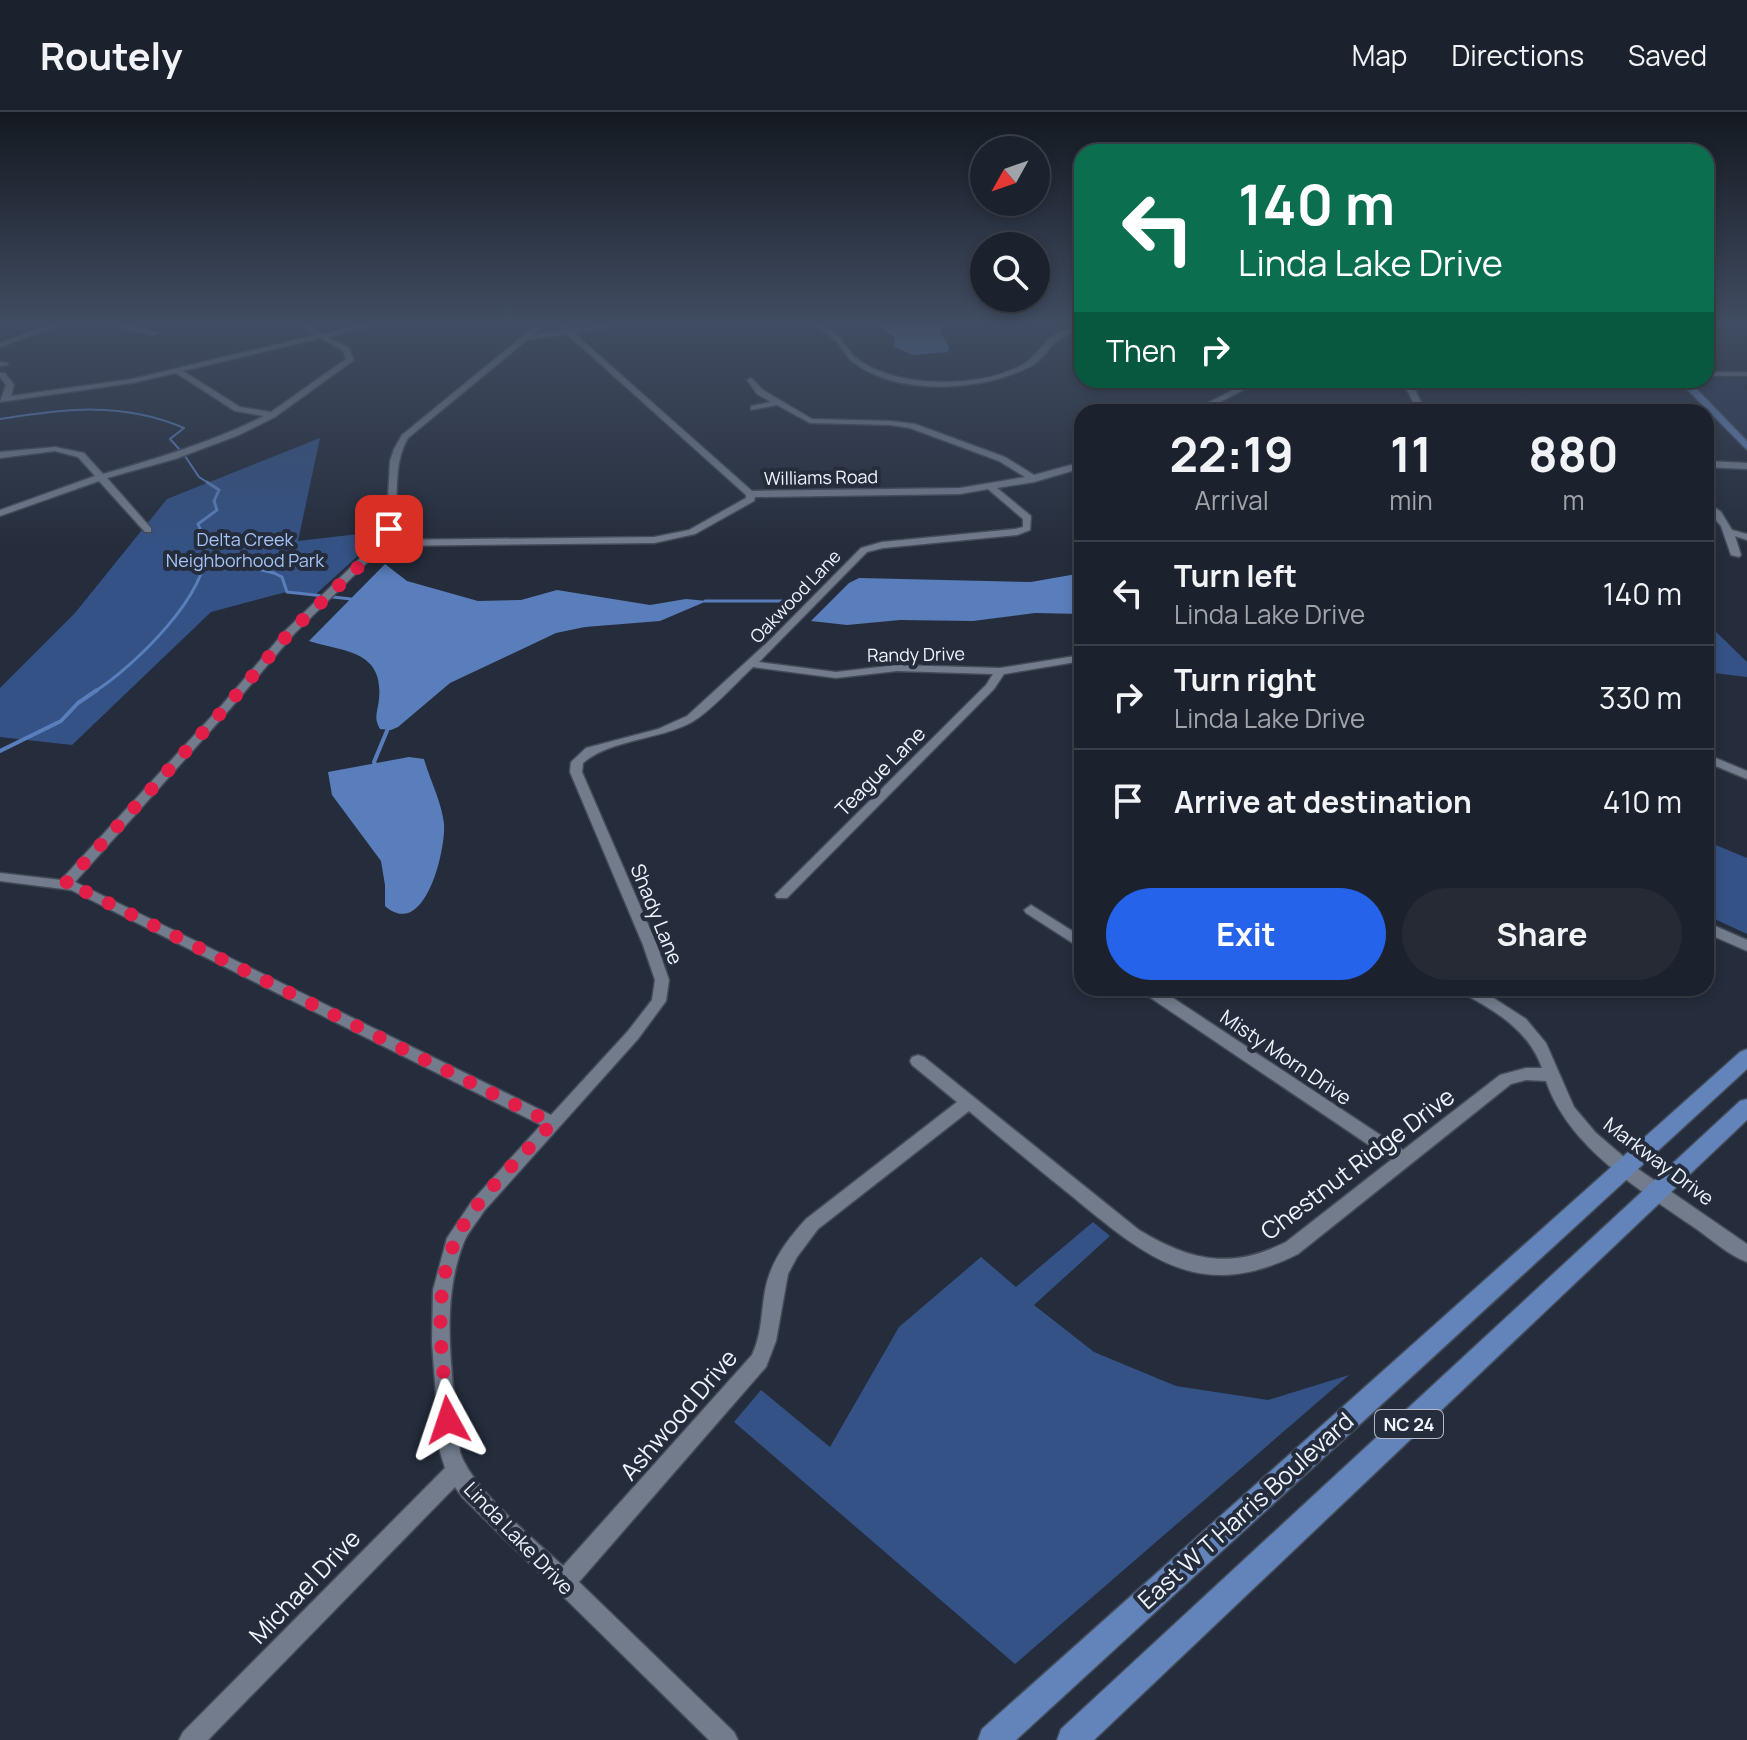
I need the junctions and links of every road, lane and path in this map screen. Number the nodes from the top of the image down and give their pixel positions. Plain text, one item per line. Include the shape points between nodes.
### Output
1 (221, 398) edge
2 (296, 398) edge
3 (454, 398) edge
4 (643, 398) edge
5 (769, 398) edge
6 (776, 403) junction
7 (754, 408) dead end
8 (1714, 412) edge
9 (272, 415) junction
10 (1714, 427) edge
11 (1747, 447) edge
12 (0, 455) edge
13 (1714, 464) edge
14 (1747, 464) edge
15 (1074, 467) edge
16 (101, 477) junction
17 (1034, 479) junction
18 (991, 487) junction
19 (750, 494) junction
20 (1714, 509) edge
21 (0, 513) edge
22 (148, 530) dead end
23 (1729, 532) junction
24 (1747, 535) edge
25 (381, 543) junction
26 (1736, 555) dead end
27 (1074, 659) edge
28 (751, 664) junction
29 (1000, 671) junction
30 (599, 747) joint
31 (1714, 761) edge
32 (1747, 775) edge
33 (0, 877) edge
34 (65, 884) junction
35 (782, 895) dead end
36 (1031, 910) dead end
37 (1714, 931) edge
38 (1074, 939) edge
39 (1747, 946) edge
40 (1159, 996) edge
41 (1480, 996) edge
42 (1747, 1057) edge
43 (918, 1061) dead end
44 (1551, 1075) junction
45 (969, 1102) junction
46 (1747, 1107) edge
47 (552, 1123) junction
48 (1403, 1159) junction
49 (1625, 1166) junction
50 (1658, 1190) junction
51 (1747, 1254) edge
52 (456, 1471) junction
53 (563, 1583) junction
54 (191, 1740) edge
55 (726, 1740) edge
56 (993, 1740) edge
57 (1072, 1740) edge

1 - 9 street via 238,409
2 - 9 street
3 - 25 street via 399,445 389,529
4 - 19 street
5 - 6 street
6 - 7 street
6 - 17 street via 813,422 912,426 1002,459
8 - 11 main road
9 - 16 street via 186,452
10 - 14 main road
12 - 16 street via 71,451 83,456
13 - 14 street
15 - 17 street, Williams Road
16 - 21 street
16 - 22 street
17 - 18 street, Williams Road
18 - 19 street, Williams Road
18 - 28 street, Oakwood Lane via 1028,518 1027,528 864,550
19 - 25 street, Williams Road via 748,503 692,532 654,540
20 - 23 street
23 - 24 street
23 - 26 street
25 - 34 street via 278,645
27 - 29 street, Randy Drive
28 - 29 street, Randy Drive via 820,675 897,668
28 - 30 street, Oakwood Lane via 686,721
29 - 35 street, Teague Lane via 938,741
30 - 47 street, Shady Lane via 581,757 576,772 650,945 663,990 657,1006
31 - 32 street
33 - 34 street
34 - 47 street
36 - 38 street
37 - 39 street
40 - 48 street, Misty Morn Drive
41 - 44 street, Markway Drive via 1534,1037
42 - 49 main road, East W T Harris Boulevard / NC 24
43 - 45 street, Chestnut Ridge Drive
44 - 48 street, Chestnut Ridge Drive via 1506,1079
44 - 49 street, Markway Drive via 1574,1121
45 - 48 street, Chestnut Ridge Drive via 1133,1236 1165,1255 1215,1269 1274,1259
45 - 53 street, Ashwood Drive via 796,1241 776,1282 772,1329 759,1361
46 - 50 main road, NC 24
47 - 52 street, Linda Lake Drive via 478,1206 460,1231 447,1264 441,1342
49 - 50 street, Markway Drive
49 - 56 main road, East W T Harris Boulevard / NC 24
50 - 51 street, Markway Drive
50 - 57 main road, NC 24
52 - 53 street, Linda Lake Drive
52 - 54 street, Michael Drive
53 - 55 street, Linda Lake Drive

